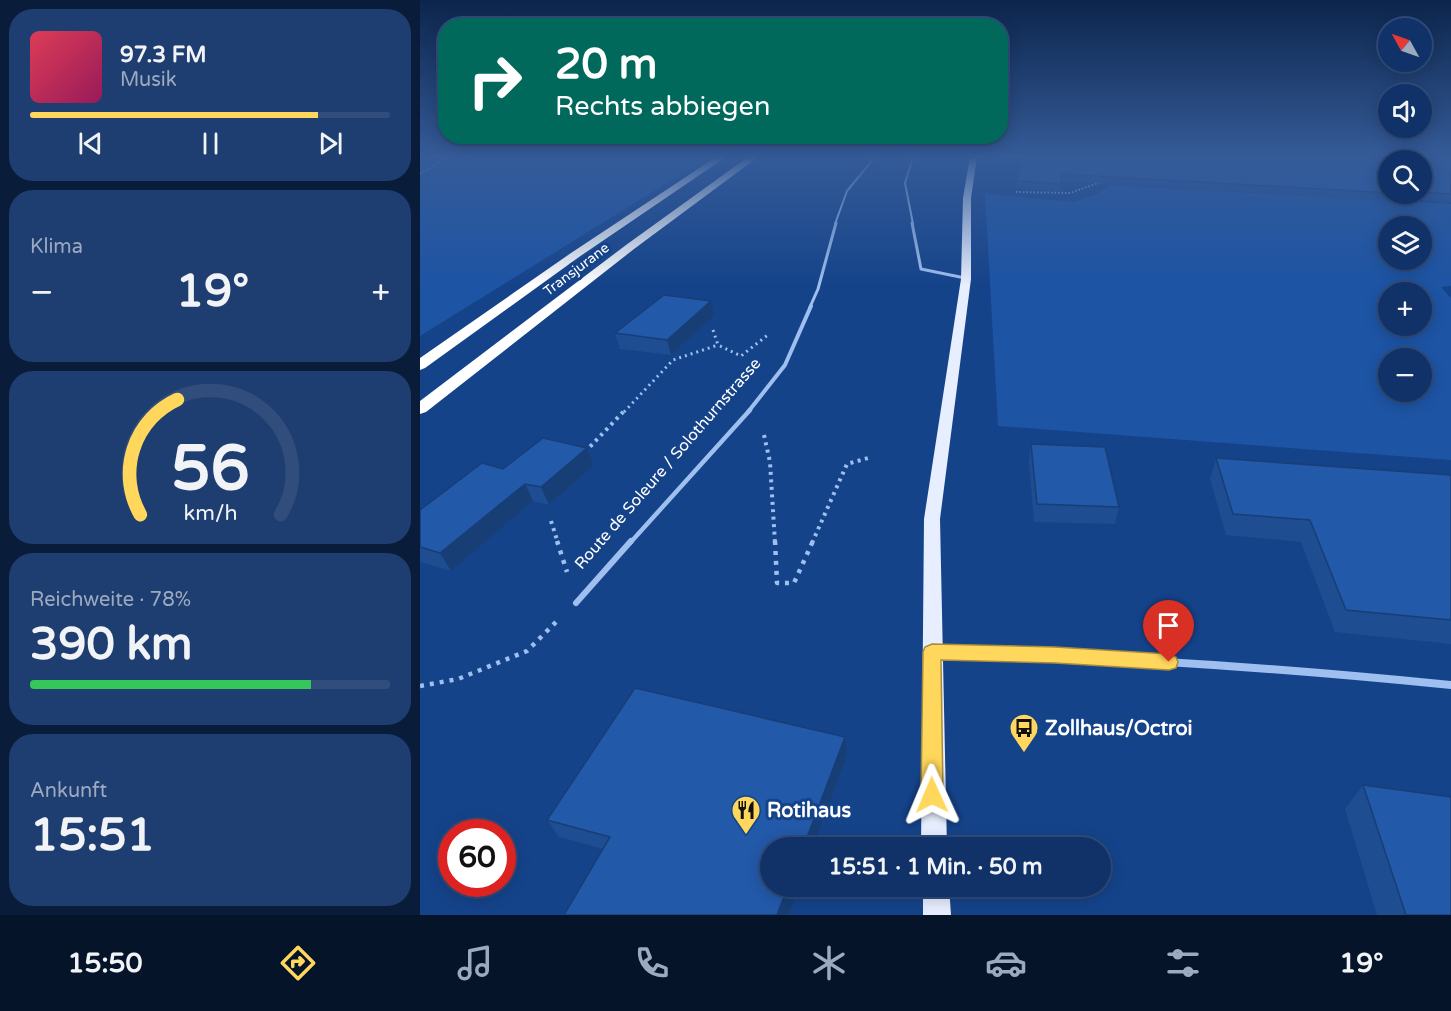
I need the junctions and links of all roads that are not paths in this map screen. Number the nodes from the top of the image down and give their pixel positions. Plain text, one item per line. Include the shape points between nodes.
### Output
1 (658, 200) edge
2 (696, 200) edge
3 (844, 200) edge
4 (908, 200) edge
5 (967, 200) edge
6 (966, 279) junction
7 (420, 365) edge
8 (420, 409) edge
9 (576, 603) road end
10 (932, 652) junction
11 (1451, 686) edge
12 (934, 837) edge
13 (936, 897) edge
14 (937, 915) edge

1 - 7 highway, Transjurane
2 - 8 highway, Transjurane
3 - 9 lane, Route de Soleure / Solothurnstrasse via 818,288 785,365 757,402
4 - 6 lane via 921,269
5 - 6 main road
6 - 10 main road via 932,519
10 - 11 street via 1055,655 1328,672
10 - 12 main road
13 - 14 main road

